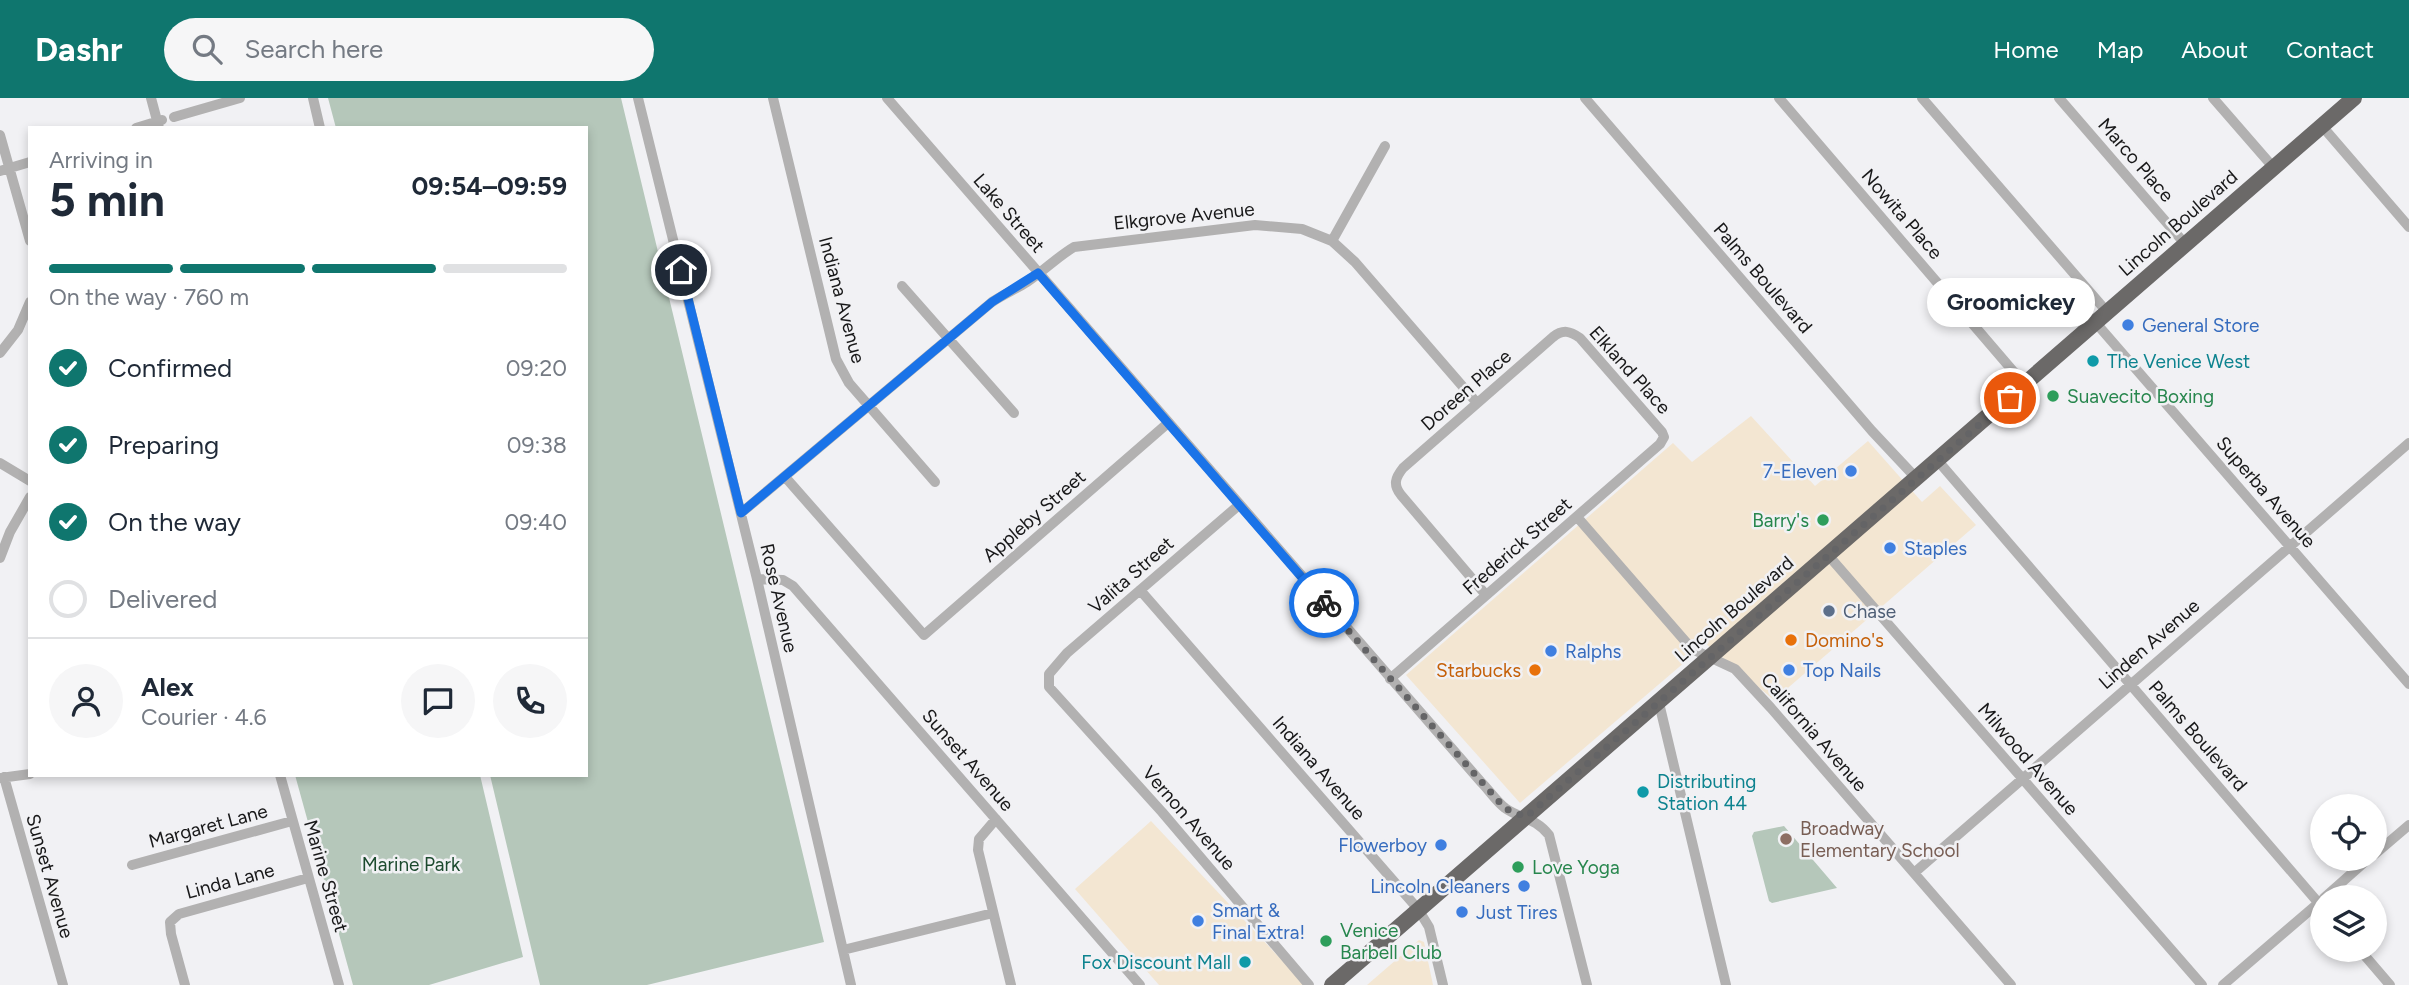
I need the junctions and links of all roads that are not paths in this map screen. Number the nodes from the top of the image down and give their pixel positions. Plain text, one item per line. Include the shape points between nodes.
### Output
1 (151, 98) edge
2 (240, 98) edge
3 (313, 98) edge
4 (638, 98) edge
5 (773, 98) edge
6 (887, 98) edge
7 (1585, 98) edge
8 (1779, 98) edge
9 (1922, 98) edge
10 (2059, 98) edge
11 (2213, 98) edge
12 (2354, 98) edge
13 (174, 117) dead end
14 (160, 123) edge
15 (320, 126) edge
16 (2322, 126) junction
17 (0, 135) edge
18 (1385, 146) dead end
19 (28, 163) edge
20 (2273, 167) junction
21 (5, 170) edge
22 (2409, 227) edge
23 (28, 235) edge
24 (1332, 241) junction
25 (2186, 245) junction
26 (1038, 273) junction
27 (902, 286) dead end
28 (28, 307) edge
29 (2102, 318) junction
30 (1566, 331) joint
31 (949, 340) junction
32 (0, 353) edge
33 (2025, 385) junction
34 (1477, 403) junction
35 (869, 407) junction
36 (1014, 413) dead end
37 (1168, 423) junction
38 (1664, 437) joint
39 (2409, 443) edge
40 (1938, 461) junction
41 (0, 463) edge
42 (786, 478) junction
43 (1917, 479) junction
44 (28, 480) edge
45 (935, 482) dead end
46 (28, 500) edge
47 (1239, 505) junction
48 (741, 513) junction
49 (1578, 518) junction
50 (2289, 546) junction
51 (1828, 555) junction
52 (0, 558) edge
53 (757, 579) junction
54 (1140, 590) junction
55 (1486, 596) junction
56 (1711, 656) junction
57 (1049, 674) joint
58 (1390, 679) junction
59 (2130, 684) junction
60 (2409, 684) edge
61 (1659, 703) junction
62 (28, 774) edge
63 (281, 777) edge
64 (2, 778) edge
65 (2021, 778) junction
66 (1526, 817) junction
67 (996, 819) junction
68 (292, 821) junction
69 (2409, 825) edge
70 (2387, 844) edge
71 (132, 864) dead end
72 (2355, 871) edge
73 (1914, 873) junction
74 (308, 878) junction
75 (2340, 885) edge
76 (2310, 888) edge
77 (1418, 909) junction
78 (2310, 912) edge
79 (993, 913) junction
80 (843, 950) junction
81 (2370, 962) edge
82 (63, 985) edge
83 (185, 985) edge
84 (339, 985) edge
85 (851, 985) edge
86 (1011, 985) edge
87 (1140, 985) edge
88 (1309, 985) edge
89 (1332, 985) edge
90 (1443, 985) edge
91 (1587, 985) edge
92 (1726, 985) edge
93 (2011, 985) edge
94 (2202, 985) edge
95 (2223, 985) edge
96 (2390, 985) edge

1 - 14 street
2 - 13 street
3 - 15 street
4 - 48 street, Rose Avenue
5 - 35 street, Indiana Avenue via 836,359
6 - 26 street, Lake Street
7 - 43 street, Palms Boulevard
8 - 33 street, Nowita Place
9 - 29 street, Superba Avenue
10 - 25 street, Marco Place
11 - 20 street
12 - 16 highway, Lincoln Boulevard
16 - 20 highway, Lincoln Boulevard
16 - 22 street
17 - 21 street
18 - 24 street
19 - 21 street
20 - 25 highway, Lincoln Boulevard
21 - 23 street
24 - 26 street, Elkgrove Avenue via 1302,229 1234,227 1074,247
24 - 34 street, Elkgrove Avenue
25 - 29 highway, Lincoln Boulevard
26 - 31 street, Elkgrove Avenue via 992,302
26 - 37 street, Lake Street
27 - 31 street
28 - 32 street via 18,330
29 - 33 highway, Lincoln Boulevard
29 - 50 street, Superba Avenue
30 - 34 street, Doreen Place via 1553,337
30 - 38 street, Elkland Place via 1580,338
31 - 35 street, Elkgrove Avenue
31 - 36 street
33 - 40 highway, Lincoln Boulevard
34 - 55 street, Doreen Place via 1403,468 1395,481 1414,512
35 - 42 street, Elkgrove Avenue
35 - 45 street, Indiana Avenue
37 - 42 street, Appleby Street via 924,635
37 - 47 street, Lake Street
38 - 49 street, Frederick Street
39 - 50 street, Linden Avenue
40 - 43 highway, Lincoln Boulevard
40 - 59 street, Palms Boulevard
41 - 44 street
42 - 48 street, Elkgrove Avenue
43 - 51 highway, Lincoln Boulevard
46 - 52 street
47 - 54 street, Valita Street
47 - 58 street, Lake Street
48 - 53 street, Rose Avenue
49 - 55 street, Frederick Street
49 - 56 street, California Avenue via 1692,649
50 - 59 street, Linden Avenue
50 - 60 street, Superba Avenue
51 - 56 highway, Lincoln Boulevard
51 - 65 street, Milwood Avenue
53 - 67 street, Sunset Avenue via 783,580 793,586
53 - 80 street, Rose Avenue
54 - 57 street, Valita Street
54 - 77 street, Indiana Avenue
55 - 58 street, Frederick Street
56 - 61 highway, Lincoln Boulevard
56 - 73 street, California Avenue via 1735,669
57 - 88 street, Vernon Avenue via 1049,687
58 - 66 street, Lake Street via 1506,809
59 - 65 street, Linden Avenue
59 - 76 street, Palms Boulevard
61 - 66 highway, Lincoln Boulevard
61 - 92 street
62 - 64 street
63 - 68 street, Marine Street
64 - 82 street, Sunset Avenue
65 - 73 street, Linden Avenue
65 - 94 street, Milwood Avenue
66 - 77 highway, Lincoln Boulevard
66 - 91 street, Lake Street via 1549,835
67 - 79 street via 979,839 978,850
67 - 87 street, Sunset Avenue
68 - 71 street, Margaret Lane
68 - 74 street, Marine Street
69 - 70 street
72 - 75 street
73 - 93 street, California Avenue
74 - 83 street, Linda Lane via 179,914 170,922 171,934
74 - 84 street, Marine Street
77 - 89 highway, Lincoln Boulevard
77 - 90 street, Indiana Avenue via 1429,928
78 - 95 street
79 - 80 street
79 - 86 street
80 - 85 street, Rose Avenue
81 - 96 street

